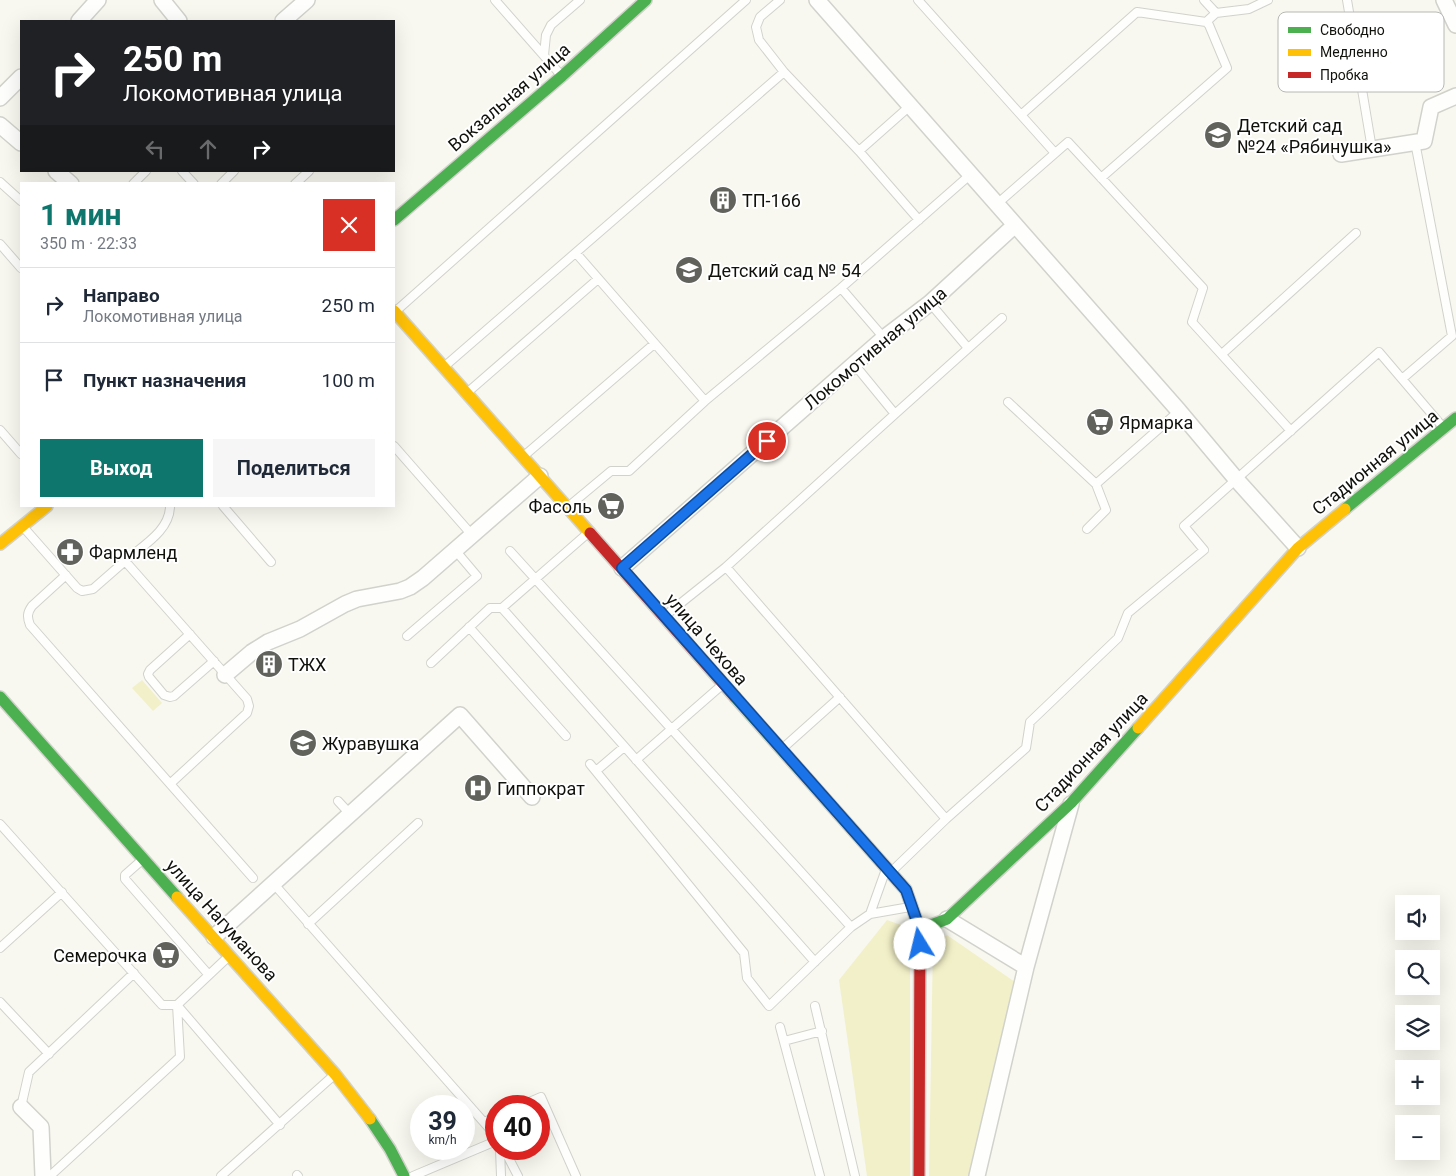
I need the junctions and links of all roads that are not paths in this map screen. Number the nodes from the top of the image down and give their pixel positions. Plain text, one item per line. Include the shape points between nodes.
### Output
1 (98, 0) edge
2 (162, 0) edge
3 (308, 0) edge
4 (495, 0) edge
5 (580, 0) edge
6 (646, 0) edge
7 (746, 0) edge
8 (780, 0) edge
9 (817, 0) edge
10 (918, 0) edge
11 (1204, 0) edge
12 (1268, 0) edge
13 (1444, 0) edge
14 (1216, 13) junction
15 (80, 20) edge
16 (178, 20) edge
17 (285, 20) edge
18 (1206, 22) junction
19 (1456, 25) edge
20 (544, 55) junction
21 (784, 72) junction
22 (562, 76) junction
23 (20, 79) edge
24 (1362, 92) edge
25 (1456, 96) edge
26 (0, 98) edge
27 (911, 106) junction
28 (1021, 115) junction
29 (0, 125) edge
30 (20, 142) edge
31 (1415, 142) junction
32 (1372, 149) junction
33 (859, 151) junction
34 (1055, 153) junction
35 (1341, 154) dead end
36 (57, 172) edge
37 (145, 172) edge
38 (183, 172) edge
39 (233, 172) edge
40 (308, 172) edge
41 (971, 174) junction
42 (1101, 178) junction
43 (0, 182) edge
44 (69, 182) edge
45 (135, 182) edge
46 (192, 182) edge
47 (223, 182) edge
48 (297, 182) edge
49 (20, 200) edge
50 (997, 204) junction
51 (395, 219) edge
52 (919, 220) junction
53 (1015, 225) junction
54 (1356, 233) dead end
55 (0, 244) edge
56 (576, 253) junction
57 (20, 267) edge
58 (598, 279) junction
59 (841, 288) junction
60 (930, 303) junction
61 (395, 311) edge
62 (395, 313) edge
63 (1002, 318) dead end
64 (1454, 334) edge
65 (884, 338) junction
66 (654, 344) junction
67 (968, 348) junction
68 (1222, 354) junction
69 (854, 364) junction
70 (443, 367) junction
71 (1402, 379) junction
72 (466, 393) junction
73 (704, 401) junction
74 (1008, 402) dead end
75 (1179, 411) junction
76 (895, 414) junction
77 (1456, 418) edge
78 (1443, 428) junction
79 (0, 430) edge
80 (1291, 431) junction
81 (395, 447) edge
82 (20, 453) edge
83 (523, 457) junction
84 (540, 476) junction
85 (1236, 479) junction
86 (1096, 484) junction
87 (46, 507) edge
88 (170, 507) edge
89 (224, 507) edge
90 (567, 507) junction
91 (22, 526) junction
92 (1087, 530) dead end
93 (589, 532) junction
94 (472, 535) junction
95 (0, 544) edge
96 (1298, 548) junction
97 (455, 550) junction
98 (510, 551) dead end
99 (125, 561) junction
100 (271, 562) dead end
101 (726, 567) junction
102 (622, 568) junction
103 (66, 575) junction
104 (536, 579) junction
105 (502, 608) junction
106 (664, 617) junction
107 (470, 627) junction
108 (190, 634) junction
109 (407, 636) dead end
110 (214, 662) junction
111 (431, 663) dead end
112 (225, 675) junction
113 (724, 684) junction
114 (0, 697) edge
115 (840, 697) junction
116 (672, 729) junction
117 (566, 736) dead end
118 (624, 747) junction
119 (782, 749) junction
120 (636, 760) junction
121 (590, 764) dead end
122 (596, 771) junction
123 (171, 783) junction
124 (532, 796) dead end
125 (338, 801) dead end
126 (1071, 803) junction
127 (350, 814) junction
128 (946, 819) junction
129 (418, 823) dead end
130 (0, 824) edge
131 (143, 858) junction
132 (889, 870) junction
133 (253, 878) dead end
134 (273, 883) junction
135 (62, 892) junction
136 (912, 906) junction
137 (870, 914) junction
138 (947, 919) junction
139 (308, 924) junction
140 (851, 926) junction
141 (920, 930) junction
142 (214, 937) junction
143 (0, 948) edge
144 (229, 956) junction
145 (815, 962) junction
146 (1026, 967) junction
147 (134, 973) junction
148 (208, 974) junction
149 (0, 1002) edge
150 (177, 1005) junction
151 (815, 1006) dead end
152 (780, 1027) dead end
153 (822, 1031) junction
154 (784, 1041) junction
155 (48, 1054) junction
156 (334, 1074) junction
157 (21, 1106) joint
158 (550, 1119) edge
159 (484, 1122) edge
160 (280, 1125) junction
161 (485, 1146) edge
162 (500, 1160) edge
163 (510, 1160) edge
164 (43, 1176) edge
165 (50, 1176) edge
166 (221, 1176) edge
167 (404, 1176) edge
168 (413, 1176) edge
169 (500, 1176) edge
170 (518, 1176) edge
171 (576, 1176) edge
172 (820, 1176) edge
173 (855, 1176) edge
174 (919, 1176) edge
175 (977, 1176) edge

1 - 15 street
2 - 16 street
3 - 17 street
4 - 20 lane
5 - 20 lane via 551,25 546,35
6 - 22 street, Вокзальная улица
7 - 61 lane
8 - 21 lane via 760,17 756,27 759,40
9 - 27 street
10 - 28 lane
11 - 14 lane
12 - 14 lane via 1249,9
13 - 19 street
14 - 18 lane
18 - 28 lane via 1137,12
18 - 42 lane via 1227,68
20 - 22 lane
21 - 33 lane
21 - 56 lane
22 - 51 street, Вокзальная улица
23 - 26 street
24 - 32 lane
25 - 31 street via 1431,107 1424,141
27 - 33 lane
27 - 41 street
28 - 34 lane
29 - 30 street
31 - 32 street
31 - 64 lane
32 - 35 street
33 - 52 lane
34 - 42 lane via 1068,142
34 - 50 lane
36 - 44 street
37 - 45 lane
38 - 46 lane
39 - 47 lane
40 - 48 lane
41 - 50 street
41 - 52 lane
42 - 68 lane via 1203,288 1192,322
43 - 49 lane
50 - 53 street
52 - 59 lane
53 - 60 street, Локомотивная улица
53 - 75 street
54 - 68 lane
55 - 57 lane
56 - 58 lane
56 - 70 lane
58 - 66 lane
58 - 72 lane
59 - 65 lane
59 - 73 lane
60 - 65 street, Локомотивная улица
60 - 67 lane
62 - 70 street, улица Чехова
63 - 67 lane
64 - 71 lane
65 - 69 street, Локомотивная улица
66 - 73 lane
66 - 83 lane
67 - 76 lane
68 - 80 lane
69 - 76 lane
69 - 102 street, Локомотивная улица
70 - 72 street, улица Чехова
71 - 78 lane
71 - 80 lane via 1379,352
72 - 83 street, улица Чехова
73 - 90 lane via 629,471 611,471
74 - 86 lane
75 - 85 street
75 - 86 lane
76 - 101 lane
77 - 78 street, Стадионная улица
78 - 96 street, Стадионная улица
79 - 82 lane
80 - 85 lane
81 - 94 lane
83 - 84 street, улица Чехова
84 - 90 street, улица Чехова
84 - 94 street
85 - 96 street
85 - 128 lane via 1184,526 1204,550 1128,613 1118,638 1030,722 1026,748
86 - 92 lane via 1106,510
87 - 91 street
88 - 99 lane via 166,524
89 - 100 lane
90 - 93 street, улица Чехова
91 - 95 street
91 - 103 lane
93 - 102 street, улица Чехова
93 - 104 lane
94 - 97 street
96 - 126 street, Стадионная улица
97 - 109 lane via 477,576
97 - 112 street via 410,587 344,604 261,646
98 - 104 lane
99 - 103 lane via 87,591 77,588
99 - 108 lane
101 - 106 lane
101 - 115 lane
102 - 106 street, улица Чехова
103 - 123 lane via 32,606 28,618 30,625
104 - 105 lane
104 - 116 lane
105 - 107 lane via 490,608
105 - 118 lane
106 - 113 street, улица Чехова
107 - 111 lane
107 - 117 lane
108 - 110 lane
108 - 110 lane via 150,670 148,674 154,683 167,697 174,696
110 - 112 lane
112 - 123 lane via 247,699 247,713
113 - 116 lane
113 - 119 street, улица Чехова
114 - 131 street, улица Нагуманова
115 - 119 lane
115 - 128 lane
116 - 120 lane
116 - 140 lane
118 - 120 lane
118 - 122 lane
119 - 132 street, улица Чехова
120 - 145 lane
121 - 122 lane
122 - 145 lane via 744,953 747,978 769,1006
123 - 133 lane
124 - 127 street via 460,716
125 - 127 lane
126 - 138 street, Стадионная улица
126 - 146 street
127 - 134 street
128 - 132 lane
129 - 139 lane
130 - 135 lane
131 - 142 street, улица Нагуманова
131 - 148 lane via 125,875 125,879
132 - 136 street, улица Чехова via 906,890
132 - 137 lane
134 - 139 lane
134 - 142 street
135 - 143 lane
135 - 147 lane
136 - 137 lane
136 - 141 street, улица Чехова
137 - 140 lane
138 - 141 street, Стадионная улица
138 - 146 street
139 - 159 lane
140 - 145 lane
141 - 174 street
142 - 144 street, улица Нагуманова
144 - 148 lane
144 - 156 street, улица Нагуманова
146 - 175 street
147 - 150 lane via 162,1005
147 - 155 lane
148 - 150 lane
149 - 155 lane
150 - 160 lane
150 - 165 lane via 180,1057
151 - 153 lane
152 - 154 lane
153 - 154 lane
153 - 173 lane
154 - 172 lane
155 - 157 lane via 30,1072
156 - 160 lane
156 - 167 street, улица Нагуманова via 388,1143
157 - 164 street via 40,1127
158 - 171 lane
160 - 166 lane
161 - 168 lane
162 - 169 lane
163 - 170 lane

